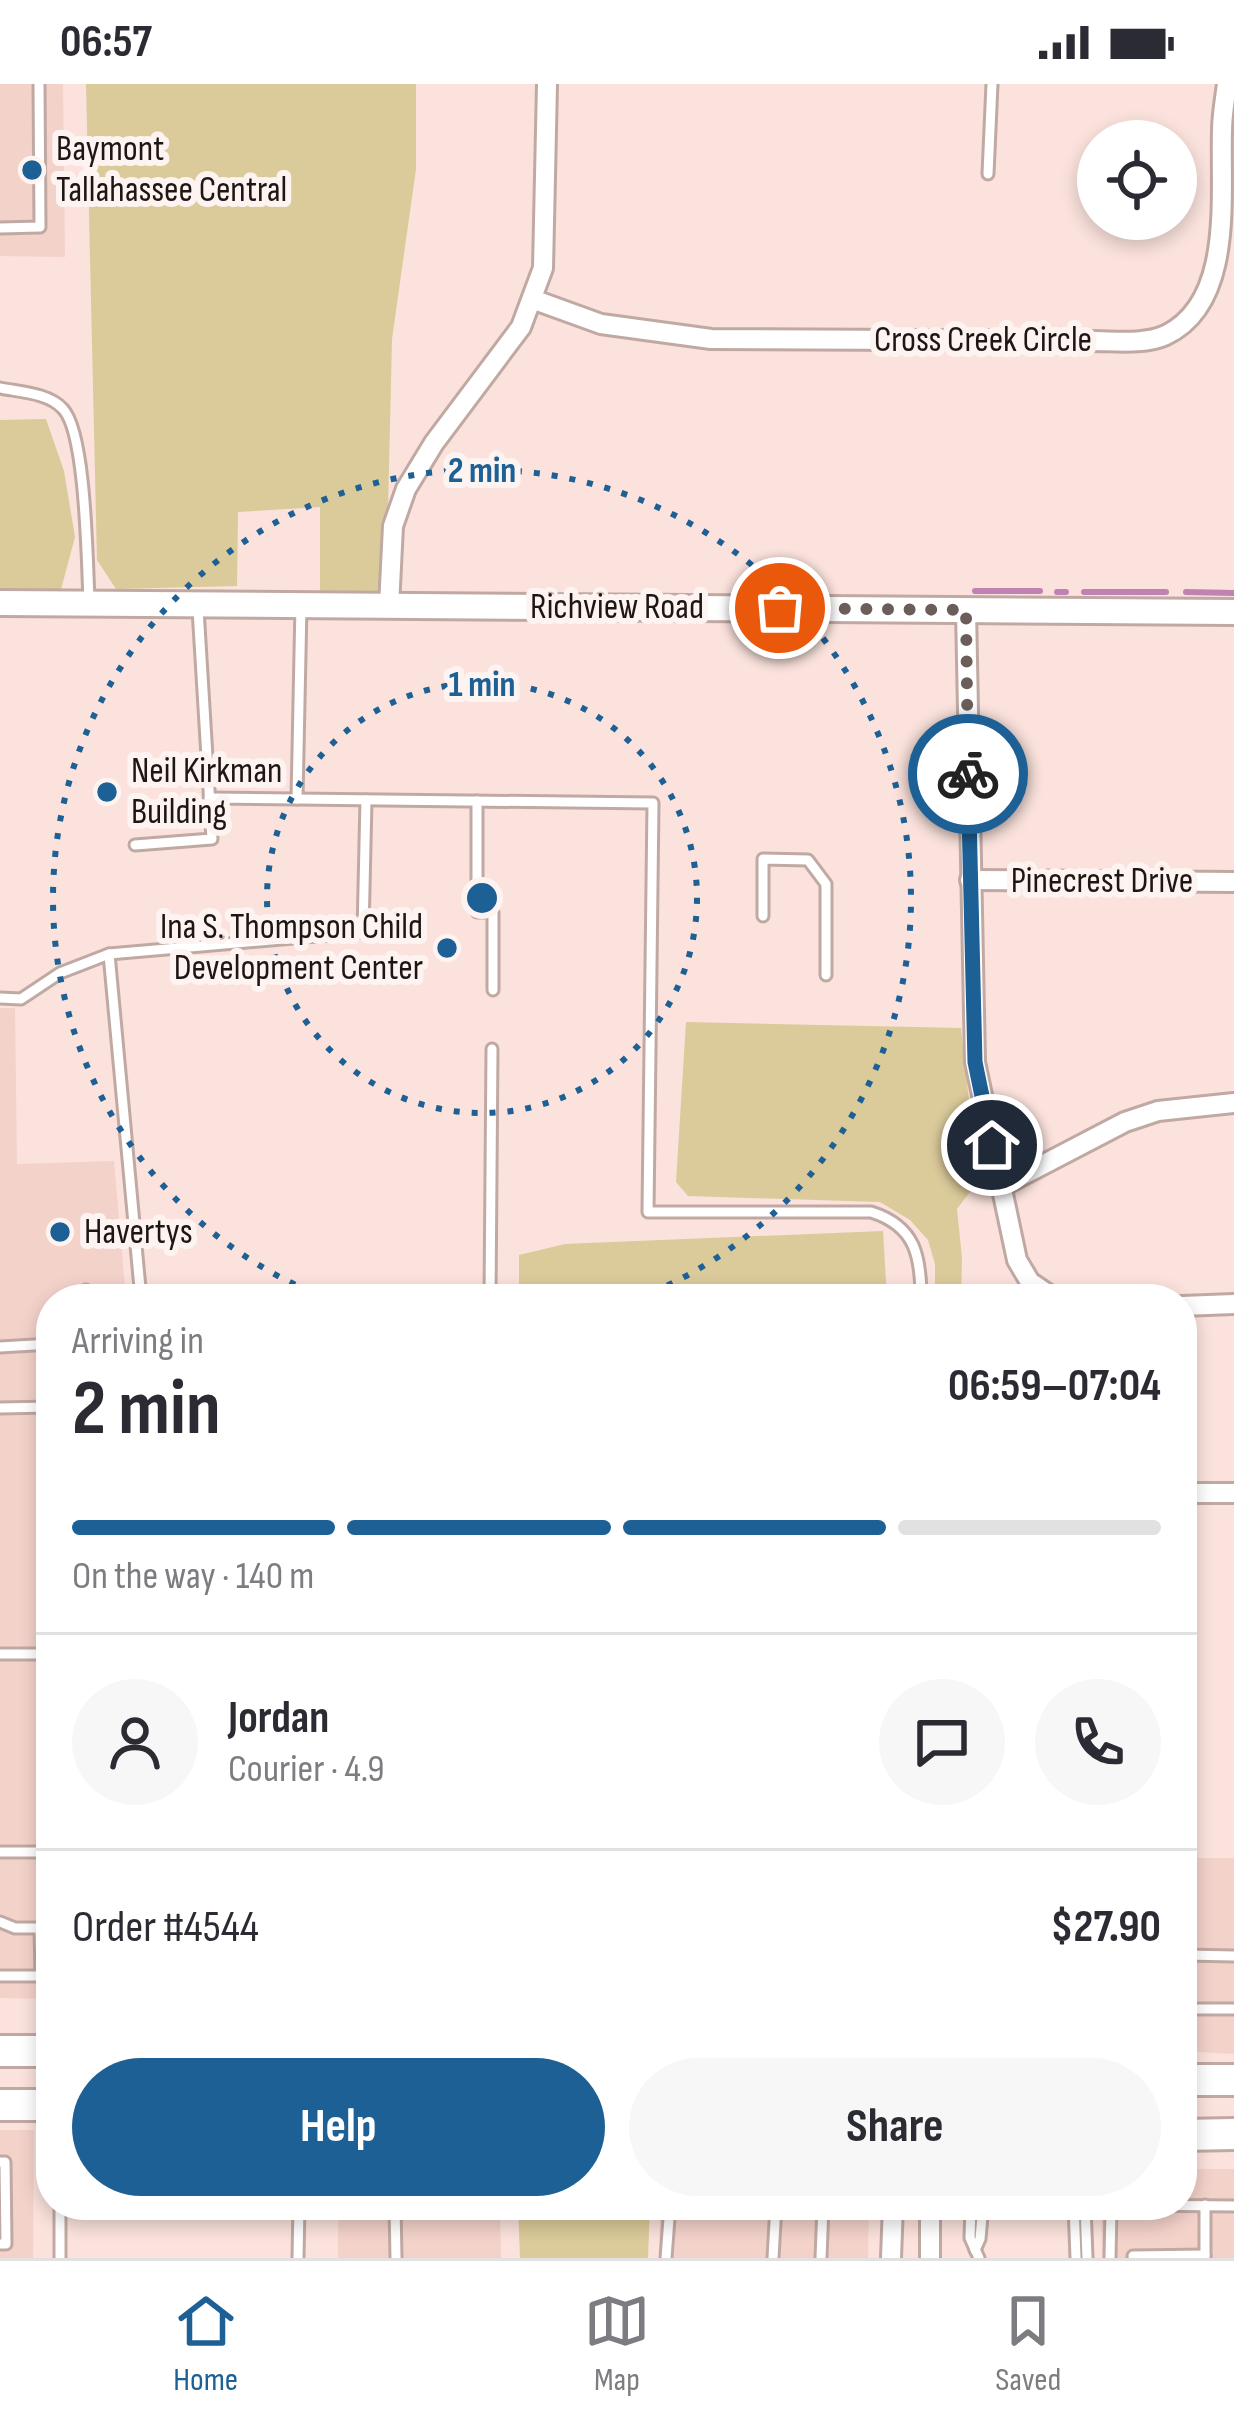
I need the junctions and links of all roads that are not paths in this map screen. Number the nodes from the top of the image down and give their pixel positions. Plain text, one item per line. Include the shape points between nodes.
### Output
1 (39, 84) edge
2 (547, 84) edge
3 (992, 84) edge
4 (1227, 84) edge
5 (988, 174) dead end
6 (0, 228) edge
7 (532, 299) junction
8 (0, 388) edge
9 (0, 604) edge
10 (89, 604) junction
11 (197, 605) junction
12 (302, 605) junction
13 (389, 606) junction
14 (966, 610) junction
15 (1234, 612) edge
16 (209, 798) junction
17 (297, 799) junction
18 (366, 800) junction
19 (477, 801) junction
20 (135, 845) dead end
21 (970, 880) junction
22 (1234, 882) edge
23 (763, 916) dead end
24 (109, 954) junction
25 (826, 975) dead end
26 (493, 989) dead end
27 (0, 998) edge
28 (492, 1049) dead end
29 (1233, 1104) edge
30 (1004, 1185) junction
31 (140, 1284) edge
32 (490, 1284) edge
33 (920, 1284) edge
34 (1033, 1284) edge
35 (1234, 1304) edge
36 (1197, 1305) edge
37 (36, 1345) edge
38 (0, 1347) edge
39 (0, 1408) edge
40 (36, 1408) edge
41 (1197, 1492) edge
42 (1234, 1492) edge
43 (0, 1654) edge
44 (36, 1654) edge
45 (0, 1852) edge
46 (36, 1852) edge
47 (0, 1924) edge
48 (36, 1928) edge
49 (1197, 1955) edge
50 (1234, 1956) edge
51 (0, 1976) edge
52 (36, 1976) edge
53 (1234, 2009) edge
54 (1197, 2010) edge
55 (0, 2051) edge
56 (36, 2051) edge
57 (1197, 2080) edge
58 (1234, 2080) edge
59 (0, 2105) edge
60 (36, 2105) edge
61 (1234, 2134) edge
62 (1197, 2135) edge
63 (0, 2162) edge
64 (1197, 2205) edge
65 (1204, 2205) junction
66 (1234, 2206) edge
67 (60, 2220) edge
68 (299, 2220) edge
69 (395, 2220) edge
70 (669, 2220) edge
71 (775, 2220) edge
72 (822, 2220) edge
73 (892, 2220) edge
74 (930, 2220) edge
75 (971, 2220) edge
76 (981, 2220) edge
77 (1075, 2220) edge
78 (1085, 2220) edge
79 (1112, 2220) edge
80 (0, 2243) edge
81 (977, 2254) edge
82 (1133, 2256) edge
83 (1204, 2257) edge
84 (60, 2258) edge
85 (298, 2258) edge
86 (396, 2258) edge
87 (666, 2258) edge
88 (773, 2258) edge
89 (821, 2258) edge
90 (891, 2258) edge
91 (930, 2258) edge
92 (1076, 2258) edge
93 (1087, 2258) edge
94 (1110, 2258) edge

1 - 6 lane via 40,227
2 - 7 street via 547,222
3 - 5 lane
4 - 7 street, Cross Creek Circle via 1216,281 1207,300 1167,335 711,339 602,324
7 - 13 street via 521,327 406,489 393,526
8 - 10 lane via 53,402 72,424
9 - 10 street, Richview Road
10 - 11 street, Richview Road
11 - 12 street, Richview Road
11 - 16 lane
12 - 13 street, Richview Road
12 - 17 lane
13 - 14 street, Richview Road
14 - 15 street, Richview Road
14 - 21 street
16 - 17 lane
16 - 20 lane via 212,839
17 - 18 lane
18 - 19 lane
18 - 24 lane via 363,932
19 - 26 lane via 477,912 494,913
19 - 33 lane via 653,803 647,1212 871,1212 910,1236
21 - 22 street, Pinecrest Drive
21 - 30 street via 975,1062
23 - 25 lane via 763,859 808,860 826,884
24 - 27 lane via 21,998
24 - 31 lane
28 - 32 lane
29 - 30 street via 1125,1122
30 - 34 street via 1017,1260
35 - 36 street
37 - 38 lane
39 - 40 lane
41 - 42 street
43 - 44 lane
45 - 46 lane
47 - 48 lane
49 - 50 lane
51 - 52 lane
53 - 54 lane
55 - 56 main road
57 - 58 main road
59 - 60 main road
61 - 62 main road
63 - 80 lane
64 - 65 lane
65 - 66 lane
65 - 83 lane
67 - 84 lane
68 - 85 lane
69 - 86 lane
70 - 87 lane
71 - 88 lane
72 - 89 lane
73 - 90 street
74 - 91 street
75 - 81 lane
76 - 81 lane
77 - 92 lane
78 - 93 lane
79 - 94 lane
82 - 83 lane

